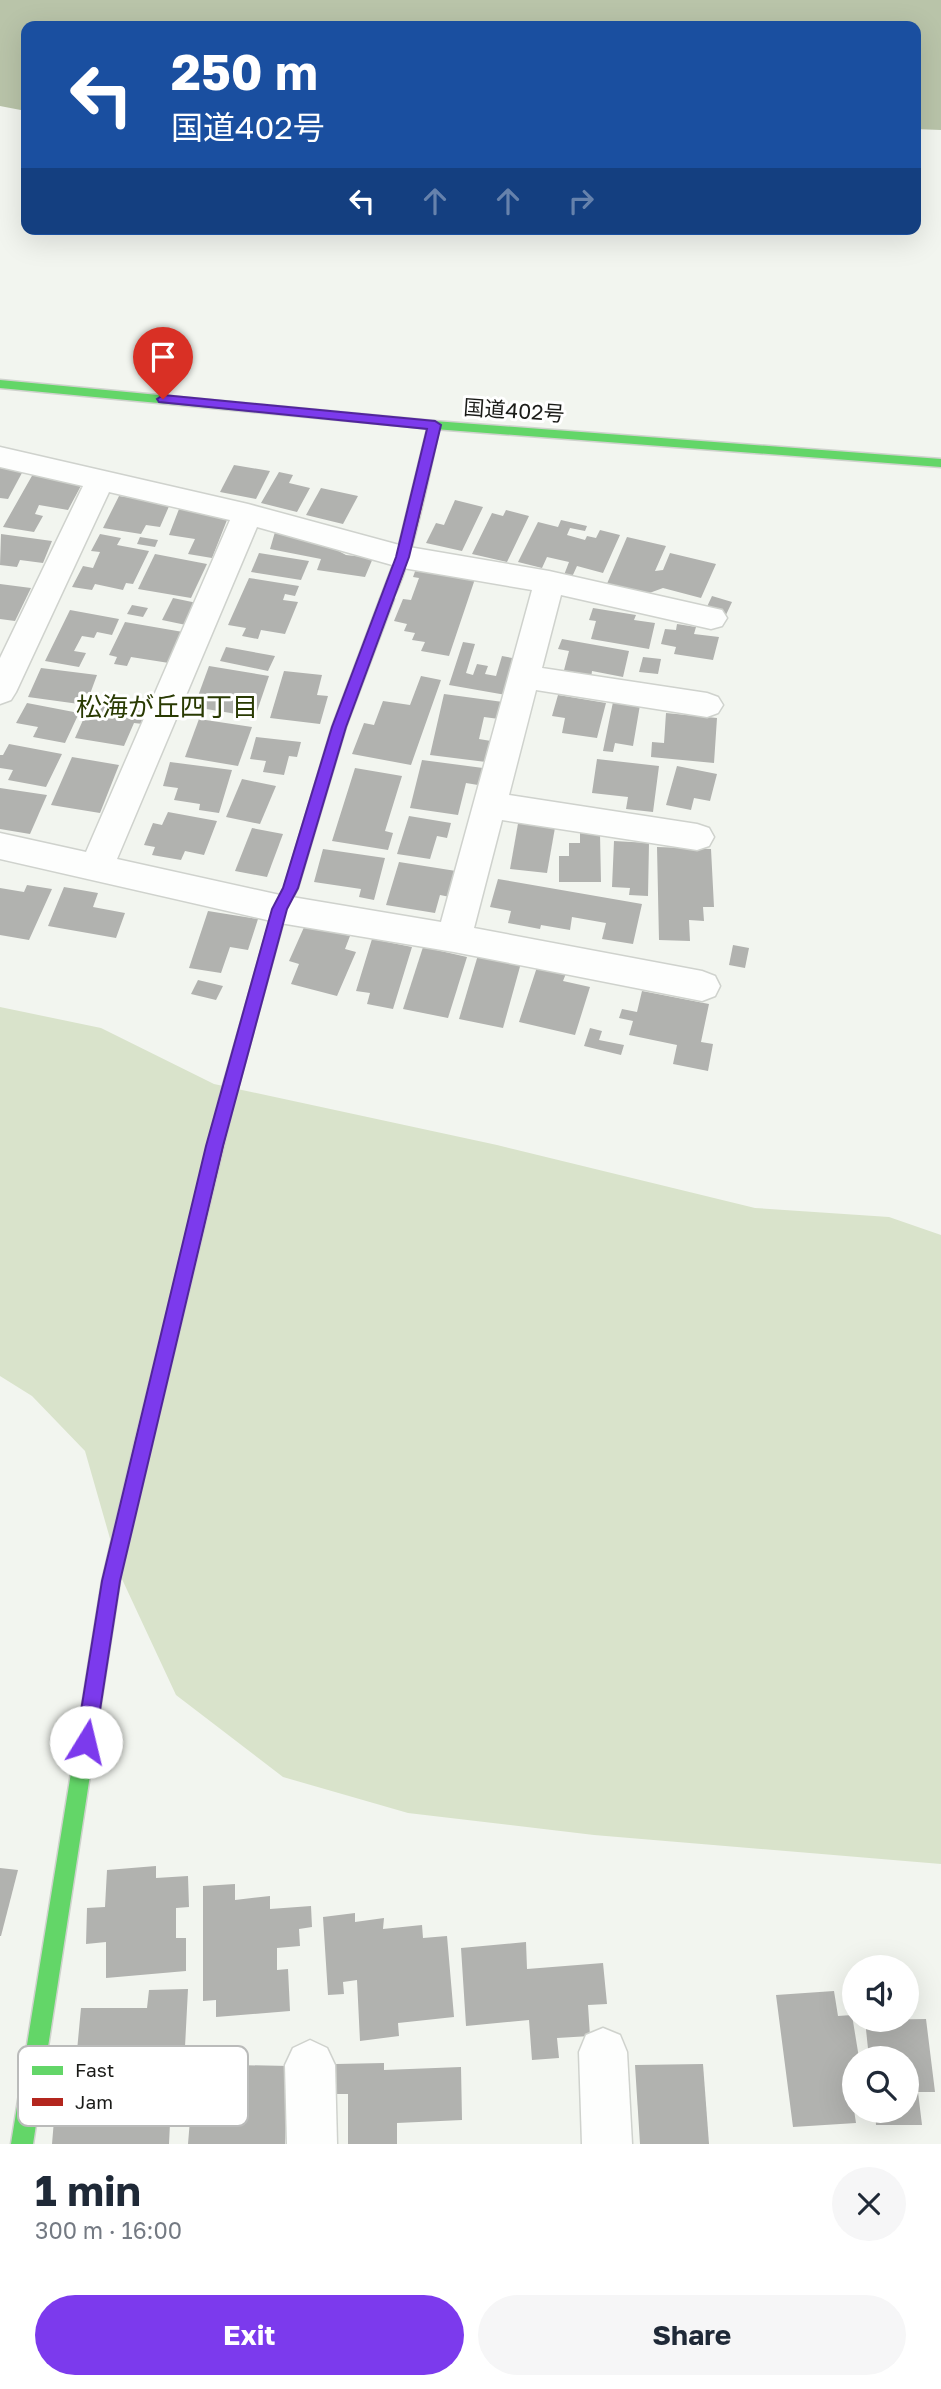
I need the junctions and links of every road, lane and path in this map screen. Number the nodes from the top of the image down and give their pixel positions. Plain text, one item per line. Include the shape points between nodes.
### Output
1 (0, 384) edge
2 (435, 425) junction
3 (0, 457) edge
4 (941, 463) edge
5 (100, 480) junction
6 (248, 514) junction
7 (402, 557) junction
8 (549, 582) junction
9 (711, 618) dead end
10 (524, 677) junction
11 (0, 692) edge
12 (708, 705) dead end
13 (490, 805) junction
14 (697, 837) dead end
15 (0, 846) edge
16 (97, 866) junction
17 (279, 909) junction
18 (454, 938) junction
19 (702, 986) dead end
20 (37, 2046) edge
21 (603, 2052) dead end
22 (310, 2065) dead end
23 (25, 2126) edge
24 (0, 2143) edge
25 (5, 2144) edge
26 (22, 2144) edge
27 (312, 2144) edge
28 (607, 2144) edge

1 - 2 main road, 国道402号
2 - 4 main road, 国道402号
2 - 7 main road
3 - 5 street
5 - 6 street
5 - 11 street
6 - 7 street
6 - 16 street
7 - 8 street
7 - 17 main road via 339,727 291,888
8 - 9 street
8 - 10 street
10 - 12 street
10 - 13 street
13 - 14 street
13 - 18 street
15 - 16 street
16 - 17 street
17 - 18 street
17 - 20 main road via 214,1146 111,1581
18 - 19 street
21 - 28 street
22 - 27 street
23 - 26 main road
24 - 25 street

